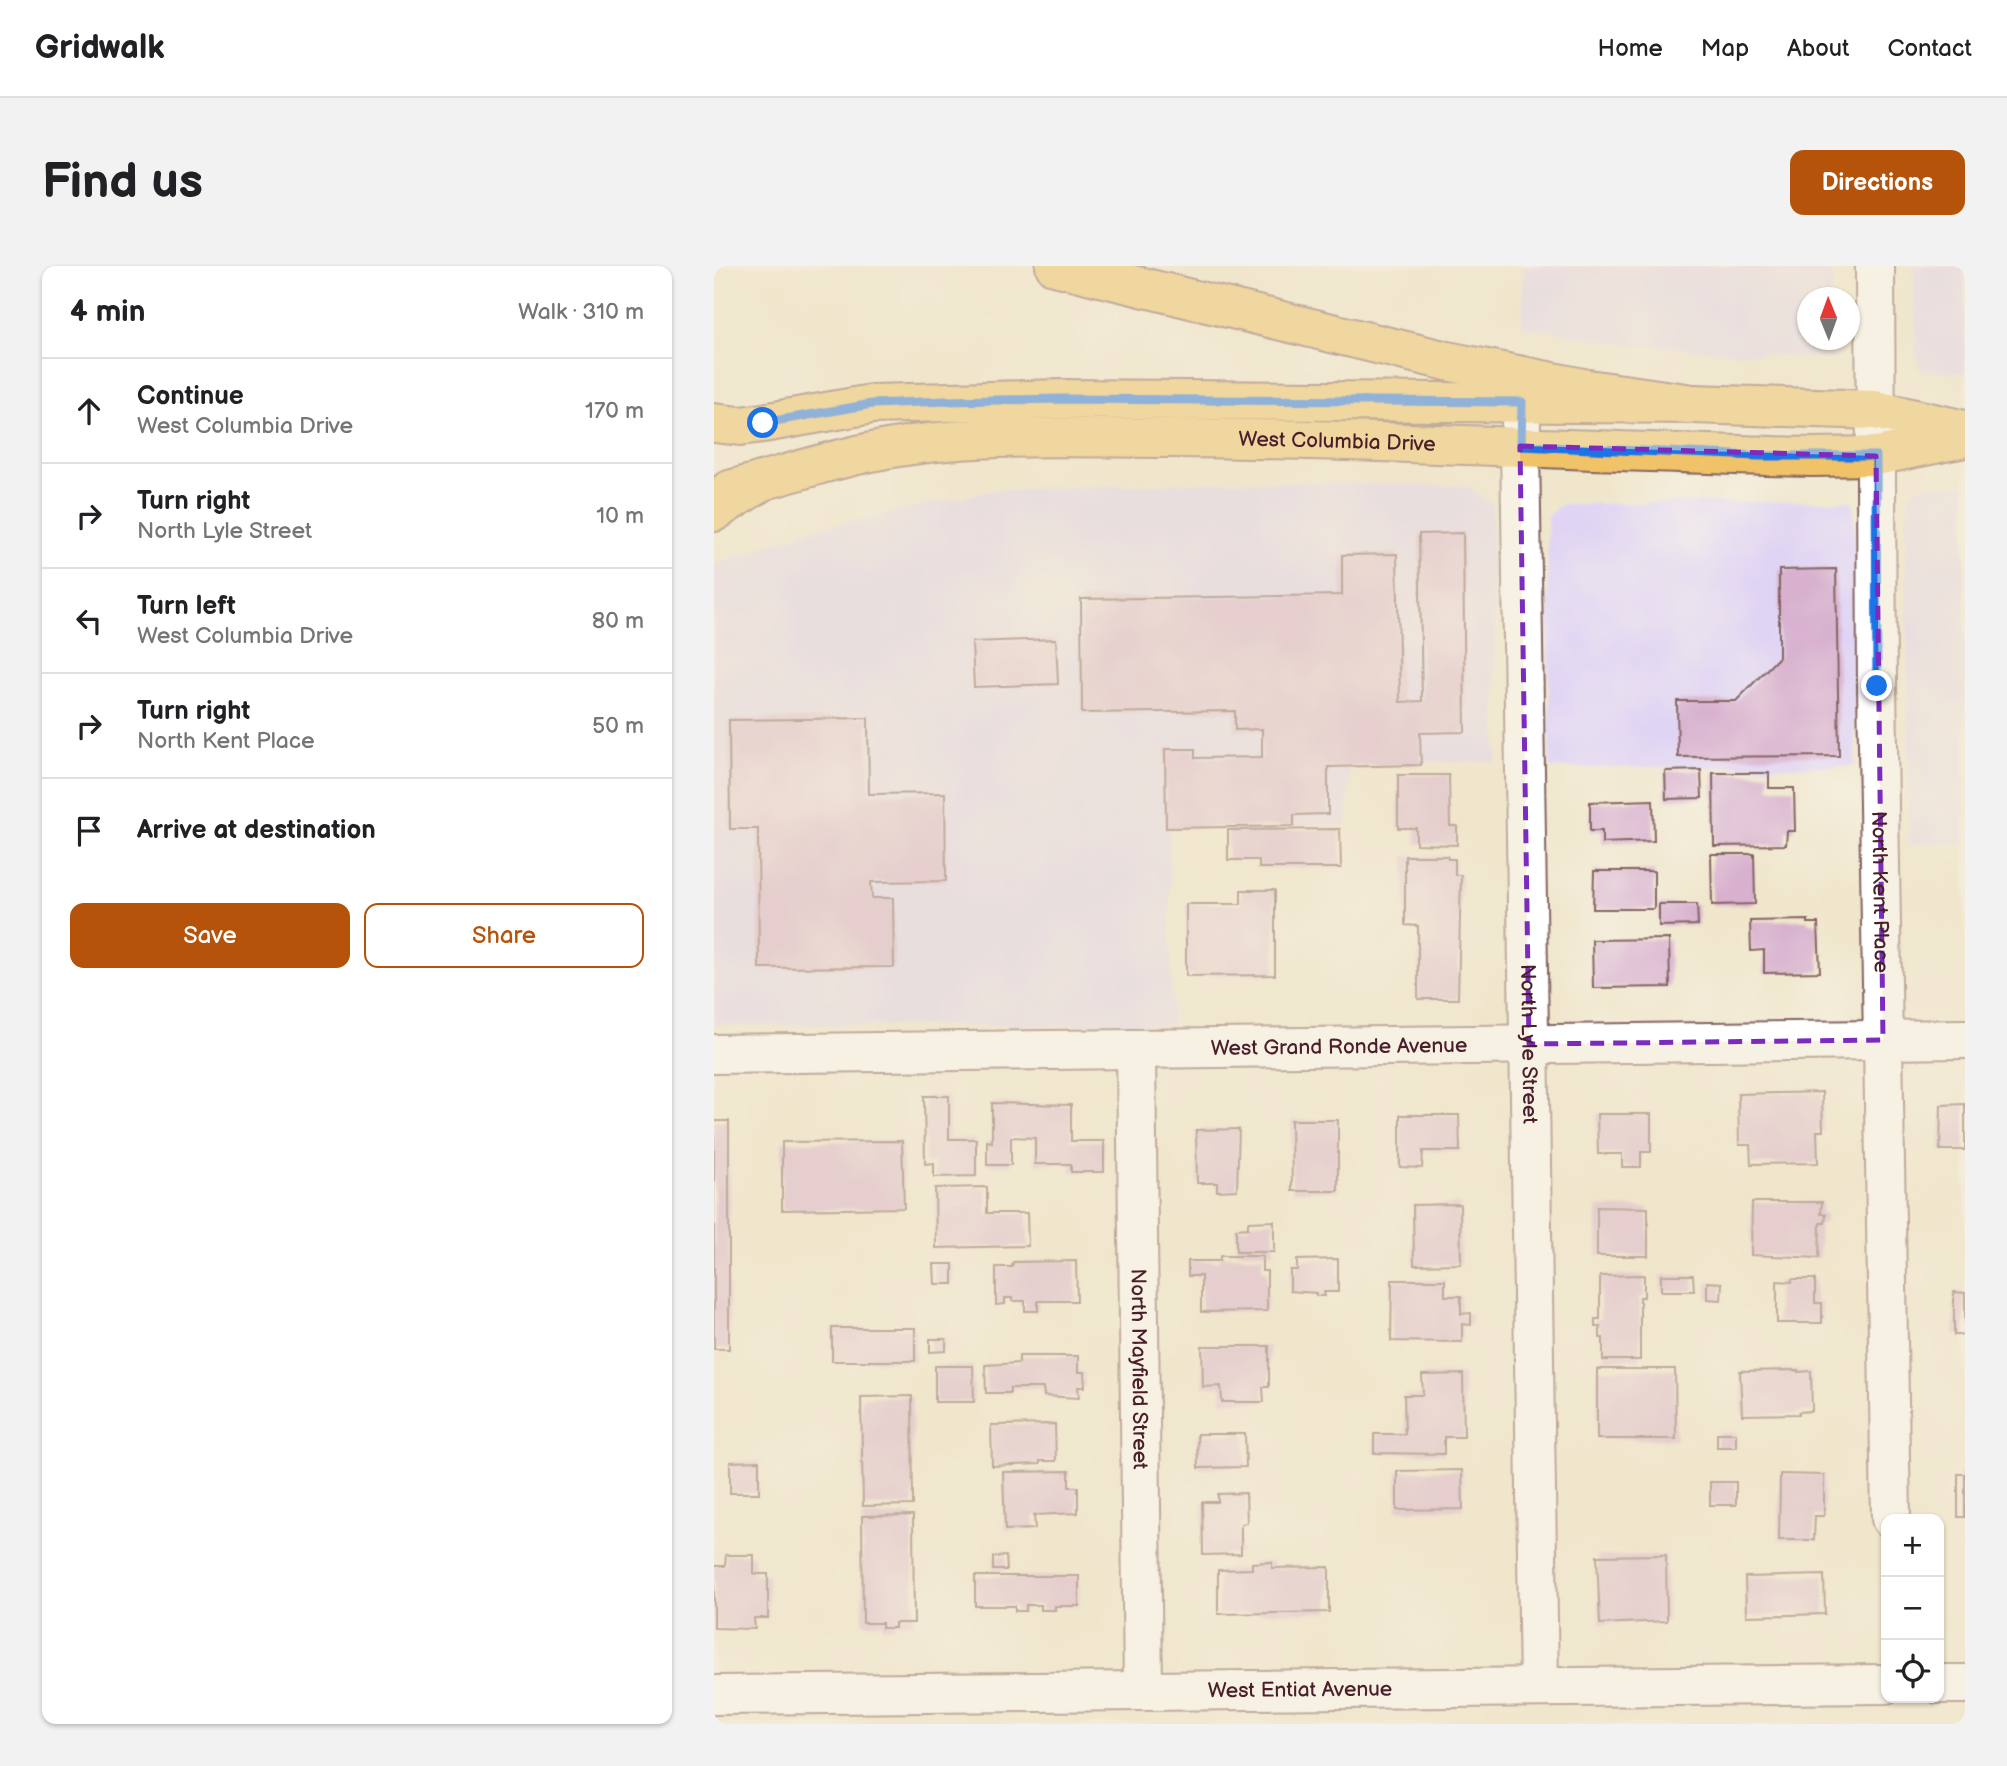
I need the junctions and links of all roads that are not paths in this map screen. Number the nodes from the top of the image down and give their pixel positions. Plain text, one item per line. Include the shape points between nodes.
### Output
1 (1055, 266) edge
2 (1875, 266) edge
3 (1522, 402) junction
4 (1693, 404) junction
5 (1875, 410) junction
6 (714, 424) edge
7 (1965, 430) edge
8 (1965, 438) edge
9 (1521, 446) junction
10 (1876, 456) junction
11 (762, 481) junction
12 (714, 494) edge
13 (714, 512) edge
14 (1965, 1039) edge
15 (1883, 1040) junction
16 (1529, 1044) junction
17 (1136, 1049) junction
18 (714, 1054) edge
19 (1891, 1514) edge
20 (1881, 1684) edge
21 (1944, 1684) edge
22 (1965, 1684) edge
23 (1539, 1686) junction
24 (1143, 1690) junction
25 (714, 1695) edge

1 - 4 main road via 1470,366
2 - 5 street, North Kent Place
3 - 4 main road, West Columbia Drive
3 - 6 main road, West Columbia Drive via 946,401 872,404 740,426
3 - 9 street, North Lyle Street
4 - 5 main road, West Columbia Drive
5 - 7 main road, West Columbia Drive
5 - 10 street, North Kent Place
8 - 10 main road, West Columbia Drive
9 - 10 main road, West Columbia Drive
9 - 11 main road, West Columbia Drive via 1259,438 992,440 899,447
9 - 16 street, North Lyle Street
10 - 15 street, North Kent Place
11 - 12 main road, West Columbia Drive
11 - 13 main road
14 - 15 street, West Grand Ronde Avenue
15 - 16 street, West Grand Ronde Avenue
15 - 19 street, North Kent Place
16 - 17 street, West Grand Ronde Avenue
16 - 23 street, North Lyle Street
17 - 18 street, West Grand Ronde Avenue
17 - 24 street, North Mayfield Street
20 - 23 street, West Entiat Avenue
21 - 22 street
23 - 24 street, West Entiat Avenue
24 - 25 street, West Entiat Avenue

